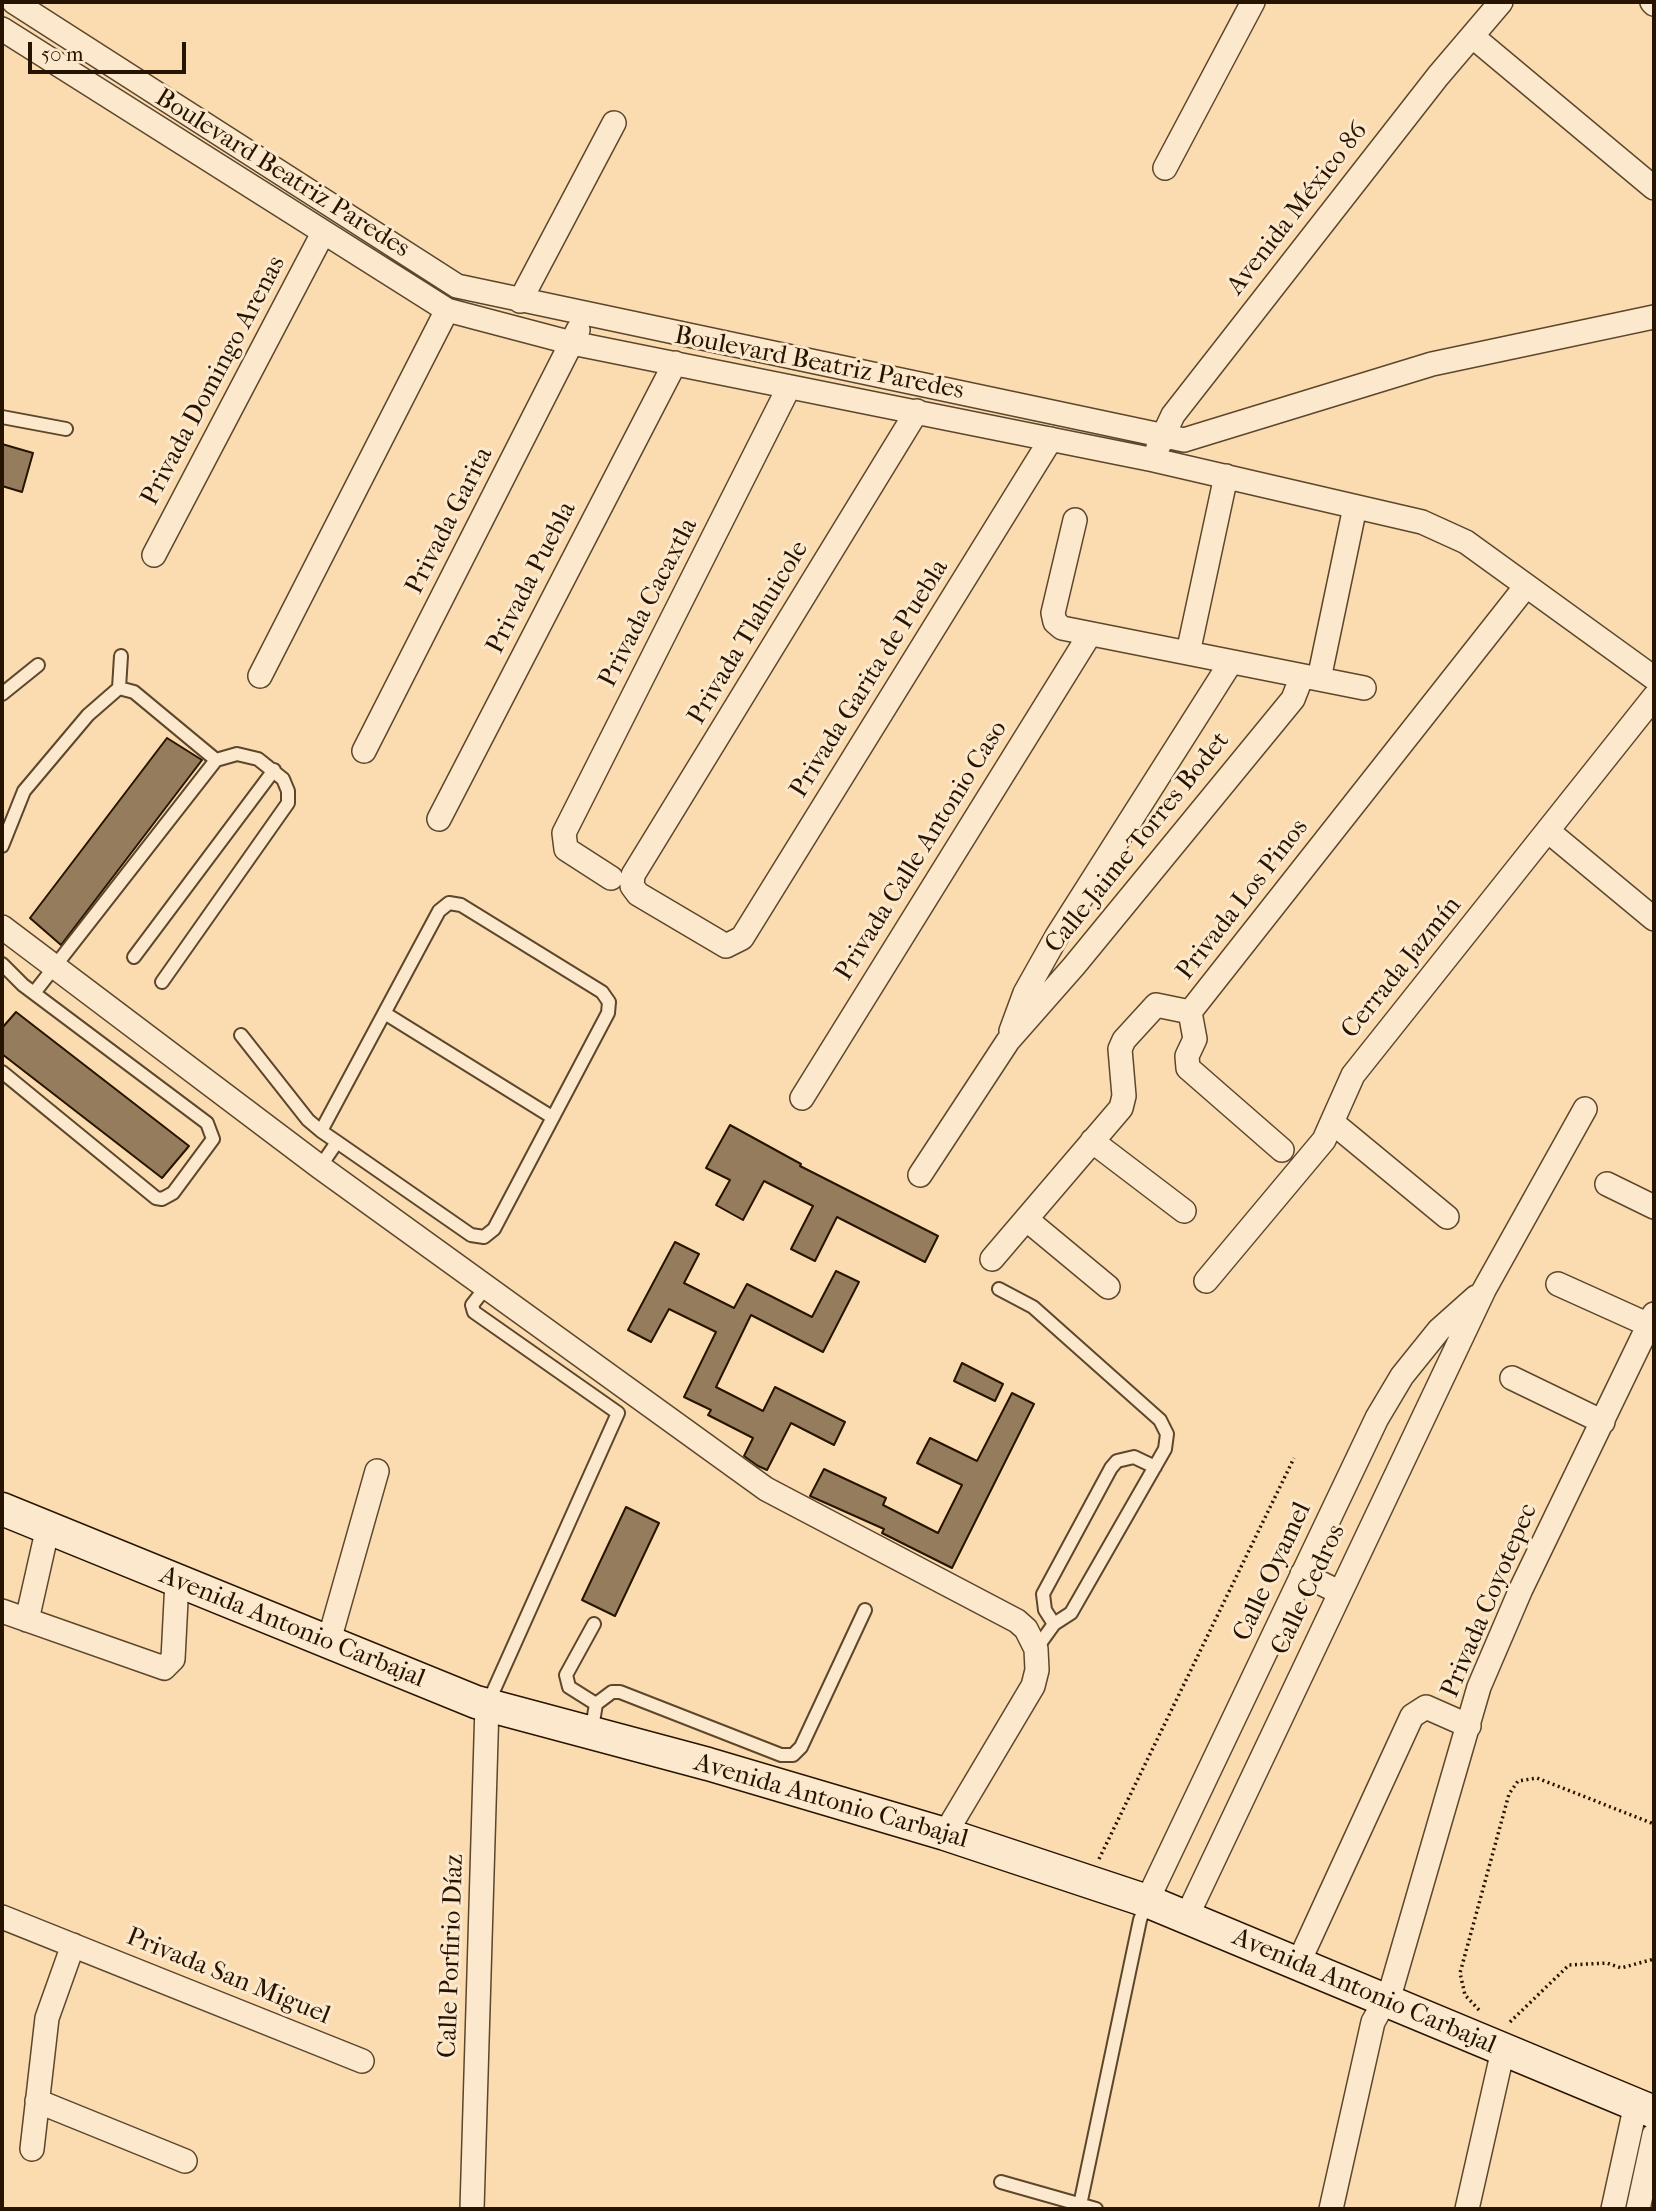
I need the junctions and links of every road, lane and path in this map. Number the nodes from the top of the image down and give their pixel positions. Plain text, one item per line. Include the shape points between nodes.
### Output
1 (13, 2) edge
2 (1253, 2) edge
3 (1497, 3) edge
4 (2, 29) edge
5 (1472, 36) junction
6 (614, 123) dead end
7 (1165, 168) dead end
8 (1654, 188) edge
9 (323, 233) junction
10 (520, 302) junction
11 (447, 310) junction
12 (584, 315) junction
13 (1654, 317) edge
14 (572, 343) junction
15 (675, 363) junction
16 (789, 387) junction
17 (917, 411) junction
18 (2, 417) edge
19 (66, 429) dead end
20 (1162, 434) junction
21 (1051, 439) junction
22 (1154, 460) junction
23 (1226, 476) junction
24 (1355, 507) junction
25 (1075, 520) dead end
26 (154, 555) dead end
27 (1526, 586) junction
28 (1090, 634) junction
29 (1188, 653) junction
30 (121, 656) dead end
31 (1231, 662) junction
32 (38, 665) dead end
33 (260, 676) dead end
34 (1311, 677) junction
35 (1654, 678) edge
36 (119, 688) junction
37 (1364, 688) dead end
38 (2, 694) edge
39 (1654, 697) edge
40 (364, 751) dead end
41 (216, 760) junction
42 (274, 770) junction
43 (439, 819) dead end
44 (1548, 831) junction
45 (2, 846) edge
46 (621, 882) junction
47 (1654, 919) edge
48 (2, 927) edge
49 (134, 957) dead end
50 (3, 969) edge
51 (55, 970) junction
52 (162, 982) dead end
53 (34, 993) junction
54 (1190, 1012) junction
55 (386, 1014) junction
56 (241, 1035) dead end
57 (1008, 1041) junction
58 (2, 1072) edge
59 (802, 1098) dead end
60 (1585, 1109) dead end
61 (552, 1117) junction
62 (1332, 1122) junction
63 (321, 1130) junction
64 (1092, 1141) junction
65 (337, 1142) junction
66 (1282, 1150) dead end
67 (320, 1167) junction
68 (920, 1175) dead end
69 (1607, 1184) dead end
70 (1654, 1207) edge
71 (1184, 1211) dead end
72 (1447, 1217) dead end
73 (1026, 1219) junction
74 (992, 1259) dead end
75 (1206, 1281) dead end
76 (1558, 1284) dead end
77 (486, 1287) junction
78 (1108, 1287) dead end
79 (999, 1289) dead end
80 (1484, 1290) junction
81 (1652, 1319) edge
82 (1512, 1378) dead end
83 (1603, 1422) junction
84 (1294, 1458) dead end
85 (1155, 1467) junction
86 (377, 1471) dead end
87 (2, 1508) edge
88 (48, 1527) junction
89 (1302, 1574) junction
90 (177, 1581) junction
91 (1339, 1592) junction
92 (865, 1610) dead end
93 (2, 1611) edge
94 (27, 1620) junction
95 (594, 1624) dead end
96 (1054, 1624) junction
97 (328, 1644) junction
98 (1036, 1649) junction
99 (487, 1705) junction
100 (593, 1719) junction
101 (1469, 1726) junction
102 (1654, 1824) edge
103 (945, 1834) junction
104 (1088, 1881) junction
105 (1147, 1901) junction
106 (1187, 1916) junction
107 (2, 1917) edge
108 (73, 1945) junction
109 (1654, 1959) edge
110 (1297, 1966) junction
111 (1382, 2000) junction
112 (1489, 2014) dead end
113 (1499, 2018) dead end
114 (1512, 2033) junction
115 (362, 2061) dead end
116 (37, 2101) junction
117 (1645, 2108) edge
118 (1654, 2135) edge
119 (32, 2149) dead end
120 (185, 2161) dead end
121 (1001, 2182) dead end
122 (1080, 2205) junction
123 (472, 2209) edge
124 (1096, 2209) edge
125 (1331, 2209) edge
126 (1467, 2209) edge
127 (1613, 2209) edge
128 (1638, 2209) edge

1 - 10 street, Boulevard Beatriz Paredes via 457,286
2 - 7 street
3 - 5 street, Avenida México 86
4 - 9 street, Boulevard Beatriz Paredes
5 - 8 street
5 - 20 street, Avenida México 86
6 - 10 street
9 - 11 street, Boulevard Beatriz Paredes
9 - 26 street, Privada Domingo Arenas
10 - 12 street, Boulevard Beatriz Paredes
11 - 14 street, Boulevard Beatriz Paredes
11 - 33 street
12 - 14 street, Privada Garita
12 - 20 street, Boulevard Beatriz Paredes
13 - 20 street, Boulevard Beatriz Paredes via 1432,364 1184,440
14 - 15 street, Boulevard Beatriz Paredes
14 - 40 street, Privada Garita
15 - 16 street, Boulevard Beatriz Paredes
15 - 43 street, Privada Puebla
16 - 17 street, Boulevard Beatriz Paredes
16 - 46 street, Privada Cacaxtla via 564,833 563,844 570,853
17 - 21 street, Boulevard Beatriz Paredes
17 - 46 street, Privada Tlahuicole via 633,875
18 - 19 lane
20 - 22 street, Avenida México 86
21 - 22 street, Boulevard Beatriz Paredes
21 - 46 street, Privada Garita de Puebla via 742,938 733,946 721,944
22 - 23 street, Boulevard Beatriz Paredes
23 - 24 street, Boulevard Beatriz Paredes
23 - 29 street
24 - 27 street, Boulevard Beatriz Paredes via 1446,531
24 - 34 street, Calle Jaime Torres Bodet
25 - 28 street via 1053,618 1062,628
27 - 35 street, Boulevard Beatriz Paredes
27 - 54 street, Privada Los Pinos
28 - 29 street
28 - 59 street, Privada Calle Antonio Caso
29 - 31 street
30 - 36 lane
31 - 34 street
31 - 57 street, Calle Jaime Torres Bodet via 1057,936 1026,993
32 - 38 lane
34 - 37 street
34 - 57 street, Calle Jaime Torres Bodet
36 - 41 lane via 134,692
36 - 45 lane via 78,725 24,791
39 - 44 street, Cerrada Jazmín
41 - 42 lane via 229,754 246,755
41 - 51 lane
42 - 49 lane
42 - 52 lane via 288,791 282,815
44 - 47 street
44 - 62 street, Cerrada Jazmín via 1353,1075
48 - 51 street
50 - 53 lane
51 - 53 lane
51 - 67 street
53 - 58 lane via 207,1123 213,1139 173,1193 156,1198
54 - 64 street, Privada Los Pinos via 1156,1005 1124,1040 1120,1052 1124,1102
54 - 66 street via 1195,1039 1187,1056 1188,1068
55 - 61 lane
55 - 61 lane via 439,911 449,903 461,905 594,987 606,996 608,1013
55 - 63 lane
56 - 63 lane via 306,1118
57 - 68 street, Calle Jaime Torres Bodet
60 - 80 street, Calle Cedros
61 - 65 lane via 494,1229 484,1237 471,1235
62 - 72 street
62 - 75 street, Cerrada Jazmín via 1324,1140
63 - 65 lane
64 - 71 street
64 - 73 street, Privada Los Pinos
65 - 67 lane
67 - 77 street
69 - 70 street
73 - 74 street, Privada Los Pinos
73 - 78 street
76 - 81 street
77 - 98 street via 766,1489 1007,1614 1026,1629
77 - 99 lane via 472,1305 474,1312 618,1413
79 - 85 lane via 1033,1307 1160,1420 1167,1442
80 - 89 street, Calle Oyamel via 1439,1330 1402,1376
80 - 91 street, Calle Cedros
81 - 83 street, Privada Coyotepec
82 - 83 street
83 - 101 street, Privada Coyotepec via 1521,1589 1479,1687
84 - 104 path
85 - 96 lane via 1070,1613
85 - 96 lane via 1125,1457 1111,1468 1043,1594 1045,1610
86 - 97 street
87 - 88 street, Avenida Antonio Carbajal
88 - 90 street, Avenida Antonio Carbajal
88 - 94 street
89 - 91 street
89 - 105 street, Calle Oyamel
90 - 94 street via 173,1659 164,1668
90 - 97 street, Avenida Antonio Carbajal
91 - 106 street, Calle Cedros
92 - 100 lane via 793,1755 781,1755 624,1692 612,1692
93 - 94 street
95 - 100 lane via 566,1675
96 - 98 lane
97 - 99 street, Avenida Antonio Carbajal
98 - 103 street via 1033,1686
99 - 100 street, Avenida Antonio Carbajal
99 - 123 street, Calle Porfirio Díaz
100 - 103 street, Avenida Antonio Carbajal via 708,1764
101 - 110 street via 1426,1707 1412,1716
101 - 111 street, Privada Coyotepec via 1391,1990
102 - 112 path via 1537,1778 1517,1781 1509,1794 1460,1973 1465,1995
103 - 104 street, Avenida Antonio Carbajal
104 - 105 street, Avenida Antonio Carbajal
105 - 106 street, Avenida Antonio Carbajal
105 - 122 lane
106 - 110 street, Avenida Antonio Carbajal
107 - 108 street, Privada San Miguel
108 - 115 street, Privada San Miguel
108 - 116 street via 47,2018
109 - 114 path via 1621,1968 1607,1963 1569,1965
110 - 111 street, Avenida Antonio Carbajal
111 - 114 street, Avenida Antonio Carbajal
111 - 125 street, Privada Coyotepec via 1367,2042
113 - 114 path
114 - 117 street, Avenida Antonio Carbajal
114 - 126 street
116 - 119 street
116 - 120 street
117 - 127 street
118 - 128 street
121 - 122 lane
122 - 124 lane

